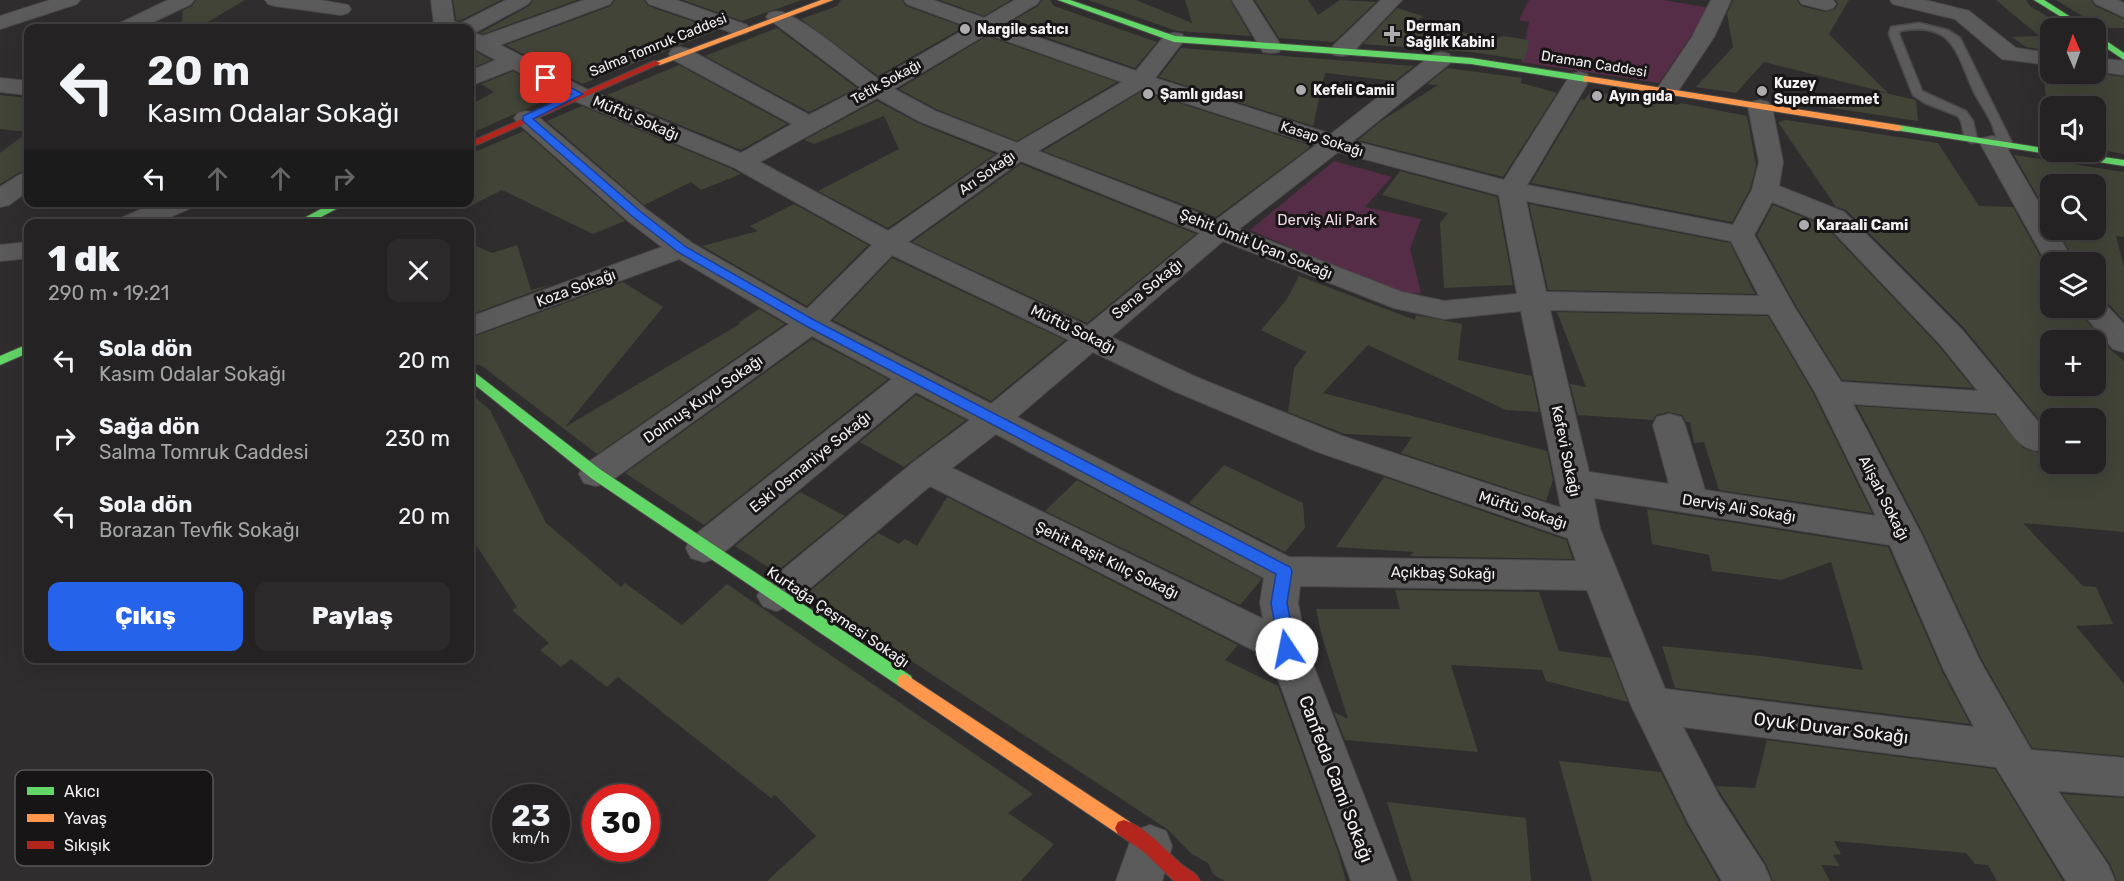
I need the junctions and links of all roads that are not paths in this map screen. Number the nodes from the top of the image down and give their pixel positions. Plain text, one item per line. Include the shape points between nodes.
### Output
1 (5, 0) edge
2 (184, 0) edge
3 (275, 0) edge
4 (441, 0) edge
5 (521, 0) edge
6 (603, 0) edge
7 (656, 0) edge
8 (829, 0) edge
9 (914, 0) edge
10 (1030, 0) edge
11 (1062, 0) edge
12 (1242, 0) edge
13 (1392, 0) edge
14 (1721, 0) edge
15 (1900, 0) edge
16 (2038, 0) edge
17 (2103, 0) edge
18 (66, 1) edge
19 (349, 4) edge
20 (1957, 7) edge
21 (307, 10) edge
22 (2124, 10) edge
23 (776, 17) junction
24 (2068, 18) edge
25 (0, 23) edge
26 (133, 24) edge
27 (444, 24) edge
28 (983, 25) junction
29 (740, 29) junction
30 (474, 36) edge
31 (474, 37) edge
32 (474, 38) edge
33 (1174, 39) junction
34 (2106, 44) edge
35 (1271, 47) junction
36 (1342, 50) junction
37 (680, 54) junction
38 (2124, 57) edge
39 (2040, 58) edge
40 (1441, 59) junction
41 (514, 61) junction
42 (2106, 66) edge
43 (2124, 68) edge
44 (24, 77) edge
45 (474, 77) edge
46 (1579, 79) junction
47 (1141, 80) junction
48 (2, 86) edge
49 (24, 88) edge
50 (877, 89) junction
51 (1666, 92) junction
52 (578, 94) junction
53 (1760, 107) junction
54 (526, 118) junction
55 (808, 124) junction
56 (1990, 142) junction
57 (474, 143) edge
58 (1335, 143) junction
59 (1018, 152) junction
60 (742, 162) junction
61 (2124, 163) edge
62 (24, 183) edge
63 (1511, 190) junction
64 (1765, 190) junction
65 (0, 200) edge
66 (170, 207) edge
67 (334, 207) edge
68 (142, 219) edge
69 (308, 219) edge
70 (1220, 230) junction
71 (1741, 235) junction
72 (889, 243) junction
73 (682, 249) junction
74 (24, 251) edge
75 (2054, 252) edge
76 (0, 254) edge
77 (1533, 301) junction
78 (1778, 305) junction
79 (2102, 318) edge
80 (810, 323) junction
81 (474, 326) edge
82 (1089, 337) junction
83 (2124, 342) edge
84 (24, 350) edge
85 (0, 361) edge
86 (915, 376) junction
87 (474, 378) edge
88 (1831, 392) junction
89 (2007, 403) junction
90 (995, 418) junction
91 (1669, 425) dead end
92 (2037, 441) dead end
93 (927, 470) junction
94 (596, 474) junction
95 (1574, 482) junction
96 (1691, 501) junction
97 (1582, 530) junction
98 (1903, 534) junction
99 (704, 548) junction
100 (1284, 571) junction
101 (1601, 576) junction
102 (776, 596) junction
103 (1287, 649) junction
104 (1651, 705) junction
105 (2015, 759) junction
106 (2124, 777) edge
107 (1144, 863) edge
108 (1191, 881) edge
109 (1374, 881) edge
110 (1749, 881) edge
111 (2092, 881) edge

1 - 18 street via 30,5
2 - 26 street
3 - 21 street
4 - 27 street
5 - 30 street
6 - 31 street
7 - 29 street
8 - 23 street, Salma Tomruk Caddesi
9 - 28 street, Kasap Sokağı
10 - 28 street, Tetik Sokağı
11 - 33 street, Draman Caddesi
12 - 35 street
13 - 36 street
14 - 51 street via 1703,37
15 - 20 street
16 - 24 street
17 - 22 street
18 - 25 street
19 - 21 street
20 - 39 street via 2010,54
23 - 29 street, Salma Tomruk Caddesi
23 - 50 street, Şehit Ümit Uçan Sokağı
28 - 47 street, Kasap Sokağı
28 - 50 street, Tetik Sokağı
29 - 37 street, Salma Tomruk Caddesi
32 - 41 street, Müftü Sokağı
33 - 35 street, Draman Caddesi
33 - 47 street, Arı Sokağı
34 - 38 street
35 - 36 street, Draman Caddesi
36 - 40 street, Draman Caddesi
37 - 52 street, Salma Tomruk Caddesi
37 - 55 street
40 - 46 street, Draman Caddesi
40 - 58 street, Sena Sokağı
41 - 45 street
41 - 52 street, Müftü Sokağı
42 - 43 street
44 - 48 street
46 - 51 street, Draman Caddesi
46 - 63 street
47 - 58 street, Kasap Sokağı
47 - 59 street, Arı Sokağı
48 - 49 street
50 - 55 street, Tetik Sokağı
50 - 59 street, Şehit Ümit Uçan Sokağı via 927,116
51 - 53 street, Draman Caddesi
52 - 54 street, Salma Tomruk Caddesi
52 - 60 street, Müftü Sokağı
53 - 56 street, Draman Caddesi
53 - 64 street via 1771,162
54 - 57 street, Salma Tomruk Caddesi
54 - 73 street
55 - 60 street, Tetik Sokağı
56 - 56 lane via 1996,119 1951,34 1902,26 1895,29 1917,93 1924,100 1959,111
56 - 61 street, Draman Caddesi
56 - 75 street
58 - 63 street, Kasap Sokağı
58 - 70 street, Sena Sokağı
59 - 70 street, Şehit Ümit Uçan Sokağı
59 - 72 street, Arı Sokağı
60 - 72 street, Müftü Sokağı
62 - 65 street
63 - 71 street, Kasap Sokağı
63 - 77 street, Kefevi Sokağı
64 - 71 street
64 - 89 street via 1835,218 1951,337
66 - 68 street
67 - 69 street
70 - 77 street, Şehit Ümit Uçan Sokağı via 1394,299 1444,310
70 - 82 street, Sena Sokağı
71 - 78 street, Alişah Sokağı
72 - 80 street, Arı Sokağı
72 - 82 street, Müftü Sokağı
73 - 80 street
73 - 81 street, Koza Sokağı
74 - 76 street
77 - 78 street, Şehit Ümit Uçan Sokağı
77 - 95 street, Kefevi Sokağı
78 - 88 street, Alişah Sokağı
79 - 83 street
80 - 86 street
80 - 94 street, Dolmuş Kuyu Sokağı
82 - 90 street, Sena Sokağı
82 - 97 street, Müftü Sokağı via 1185,384 1330,444
84 - 85 street
86 - 90 street
86 - 99 street, Eski Osmaniye Sokağı
87 - 94 street, Kurtağa Çeşmesi Sokağı
88 - 89 street
88 - 98 street, Alişah Sokağı
89 - 92 street
90 - 93 street, Sena Sokağı
90 - 100 street
91 - 96 street
93 - 102 street, Sena Sokağı
93 - 103 street, Şehit Raşit Kılıç Sokağı
94 - 99 street, Kurtağa Çeşmesi Sokağı
95 - 96 street, Derviş Ali Sokağı
95 - 97 street, Kefevi Sokağı
96 - 98 street, Derviş Ali Sokağı
97 - 101 street, Kefevi Sokağı
98 - 105 street, Alişah Sokağı via 1964,670
99 - 102 street, Kurtağa Çeşmesi Sokağı
100 - 101 street, Açıkbaş Sokağı
100 - 103 street, Canfeda Cami Sokağı via 1279,603
101 - 104 street, Kefevi Sokağı
102 - 107 street, Kurtağa Çeşmesi Sokağı
103 - 109 street, Canfeda Cami Sokağı
104 - 105 street, Oyuk Duvar Sokağı
104 - 110 street, Kefevi Sokağı via 1704,810
105 - 106 street, Oyuk Duvar Sokağı
105 - 111 street, Alişah Sokağı
107 - 108 street, Kurtağa Çeşmesi Sokağı via 1175,871

